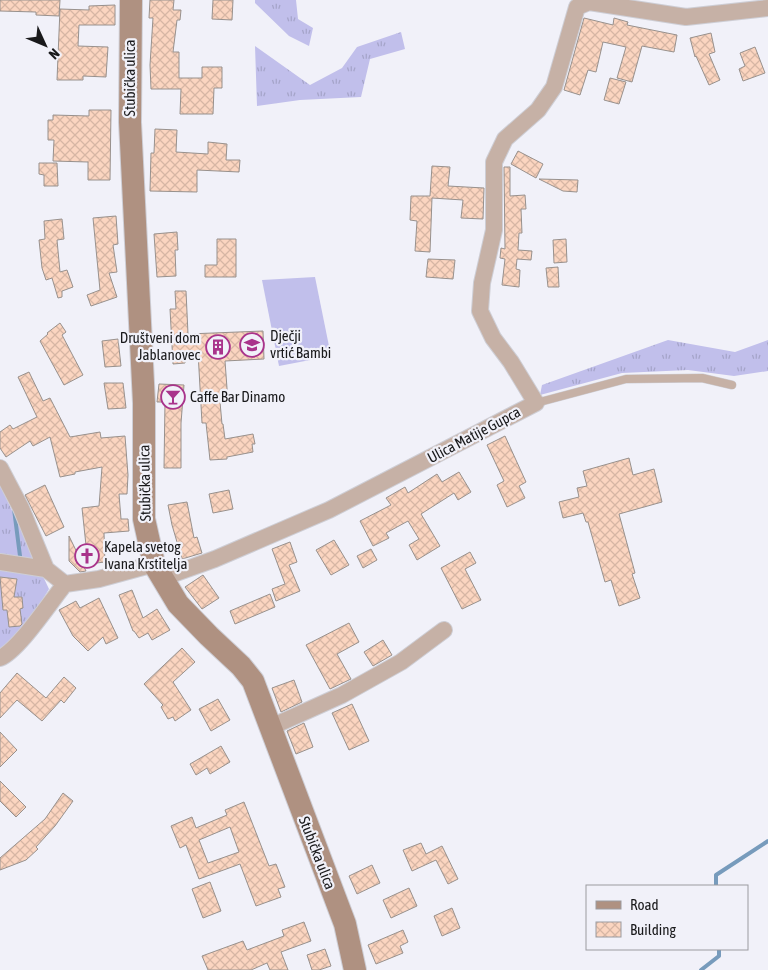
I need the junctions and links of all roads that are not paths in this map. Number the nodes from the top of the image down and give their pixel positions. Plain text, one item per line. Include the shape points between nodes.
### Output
1 (131, 0) edge
2 (768, 8) edge
3 (732, 385) dead end
4 (536, 403) junction
5 (0, 468) edge
6 (0, 562) edge
7 (46, 569) junction
8 (158, 571) junction
9 (64, 584) junction
10 (444, 630) dead end
11 (0, 658) edge
12 (271, 727) junction
13 (355, 970) edge

1 - 8 main road, Stubička ulica via 130,122 144,403 144,519
2 - 4 street, Ulica Matije Gupca via 686,17 589,2 577,7 554,87 538,110 505,139 494,162 494,230 482,283 480,311 493,338 512,362
3 - 4 lane via 702,378 626,379
4 - 8 street, Ulica Matije Gupca via 329,510 215,558
5 - 7 street via 21,508
6 - 7 street
7 - 9 street
8 - 9 street, Ulica Matije Gupca
8 - 12 main road, Stubička ulica via 178,604 253,682
9 - 11 street via 22,639
10 - 12 street via 392,667 342,695
12 - 13 main road, Stubička ulica via 345,924

